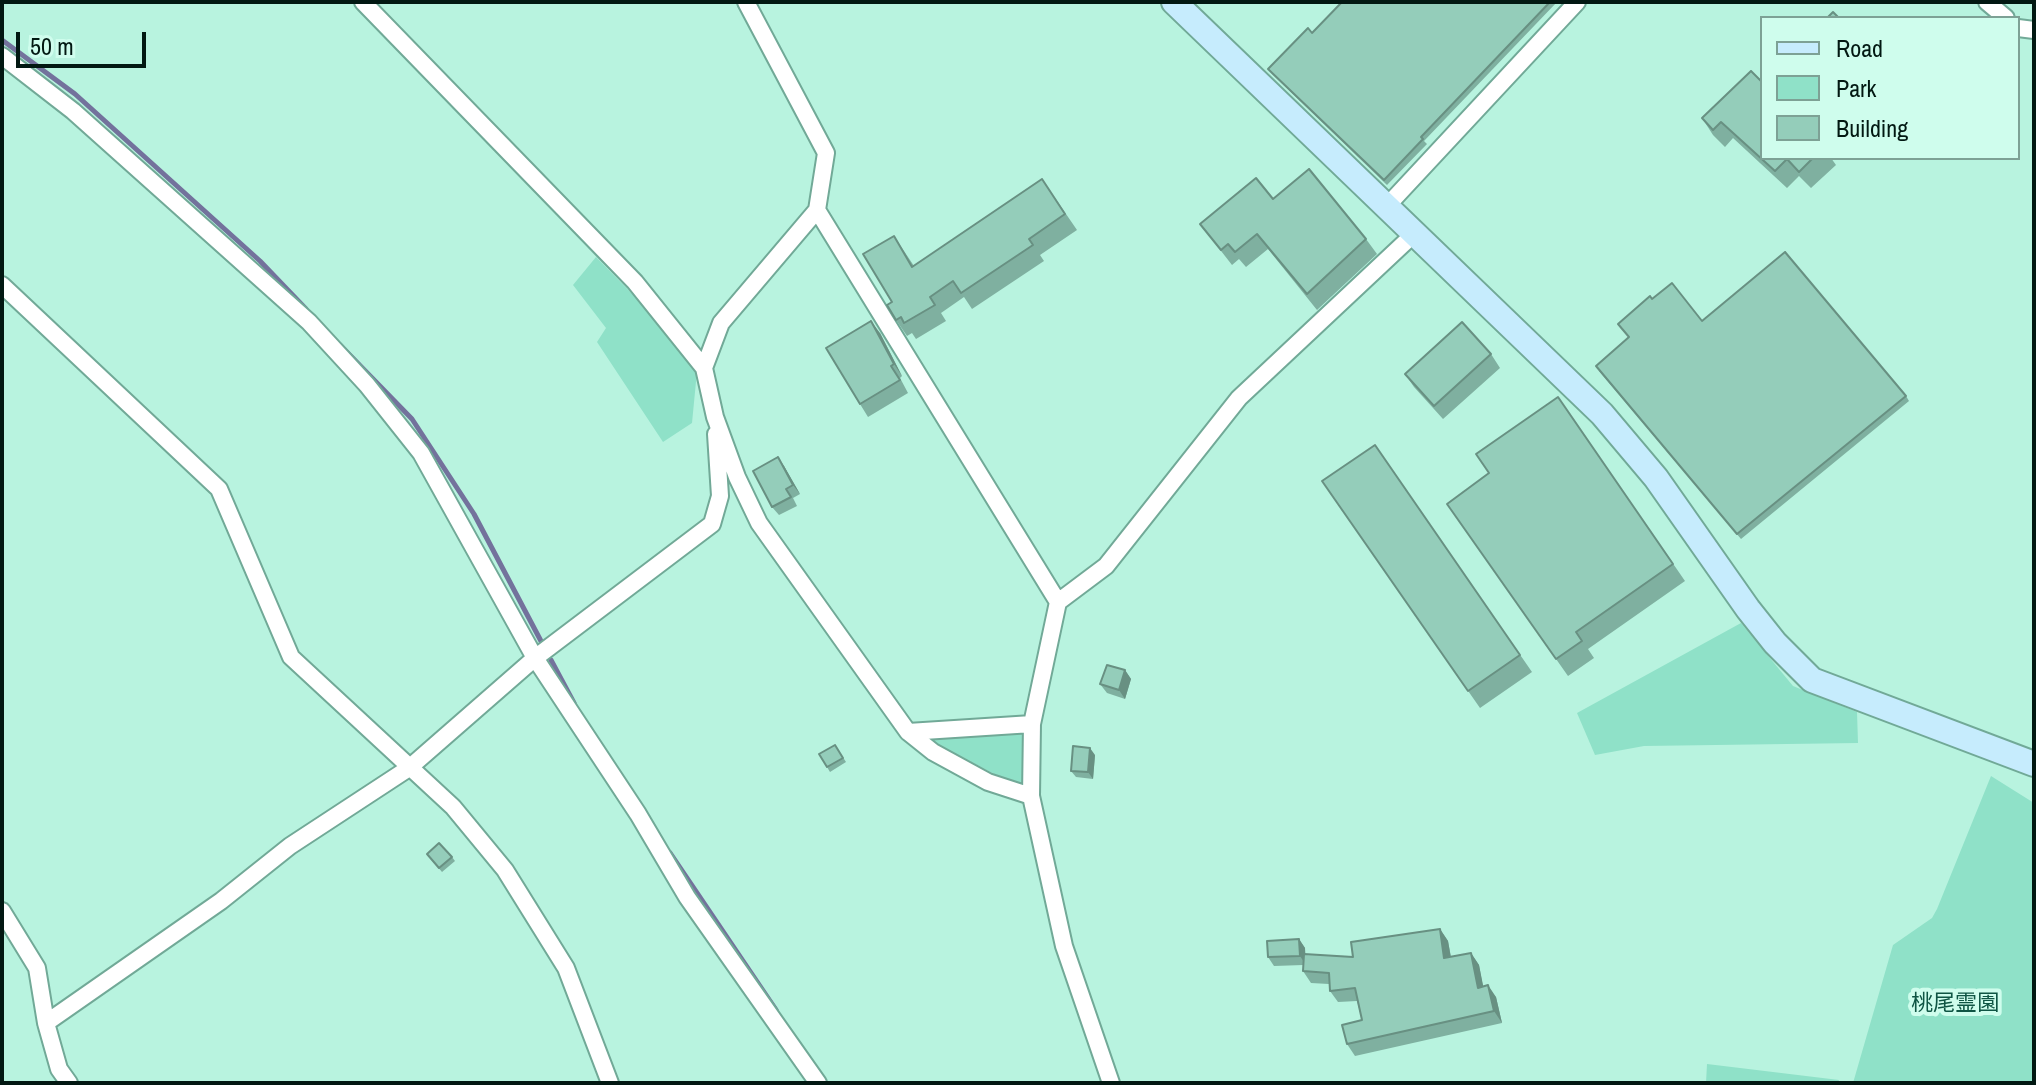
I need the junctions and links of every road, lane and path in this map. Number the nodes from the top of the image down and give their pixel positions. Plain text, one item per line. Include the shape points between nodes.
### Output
1 (363, 2) edge
2 (746, 2) edge
3 (1174, 2) edge
4 (1577, 2) edge
5 (1987, 2) edge
6 (2004, 16) edge
7 (2, 56) edge
8 (1387, 206) junction
9 (817, 210) junction
10 (1415, 233) junction
11 (2, 285) edge
12 (704, 368) junction
13 (715, 417) junction
14 (1058, 602) junction
15 (535, 658) junction
16 (1032, 724) junction
17 (908, 732) junction
18 (2034, 764) edge
19 (409, 768) junction
20 (1031, 796) junction
21 (2, 911) edge
22 (46, 1023) junction
23 (69, 1083) edge
24 (610, 1083) edge
25 (818, 1083) edge
26 (1111, 1083) edge

1 - 12 street via 635,282
2 - 9 street via 826,153
3 - 8 street
4 - 8 street
5 - 6 street
7 - 15 street via 73,111 309,322 367,385 421,453
8 - 10 street
9 - 12 street via 721,323
9 - 14 street
10 - 14 street via 1239,398 1106,566
10 - 18 street via 1602,414 1656,478 1757,620 1812,680
11 - 19 street via 219,489 291,657
12 - 13 street
13 - 15 street via 720,496 712,524
13 - 17 street via 759,523
14 - 16 street
15 - 19 street
15 - 25 street via 687,897
16 - 17 street
16 - 20 street
17 - 20 street via 988,782
19 - 22 street via 290,846 221,901
19 - 24 street via 453,807 505,870 566,968
20 - 26 street via 1064,946
21 - 22 street via 37,968
22 - 23 street via 59,1069

